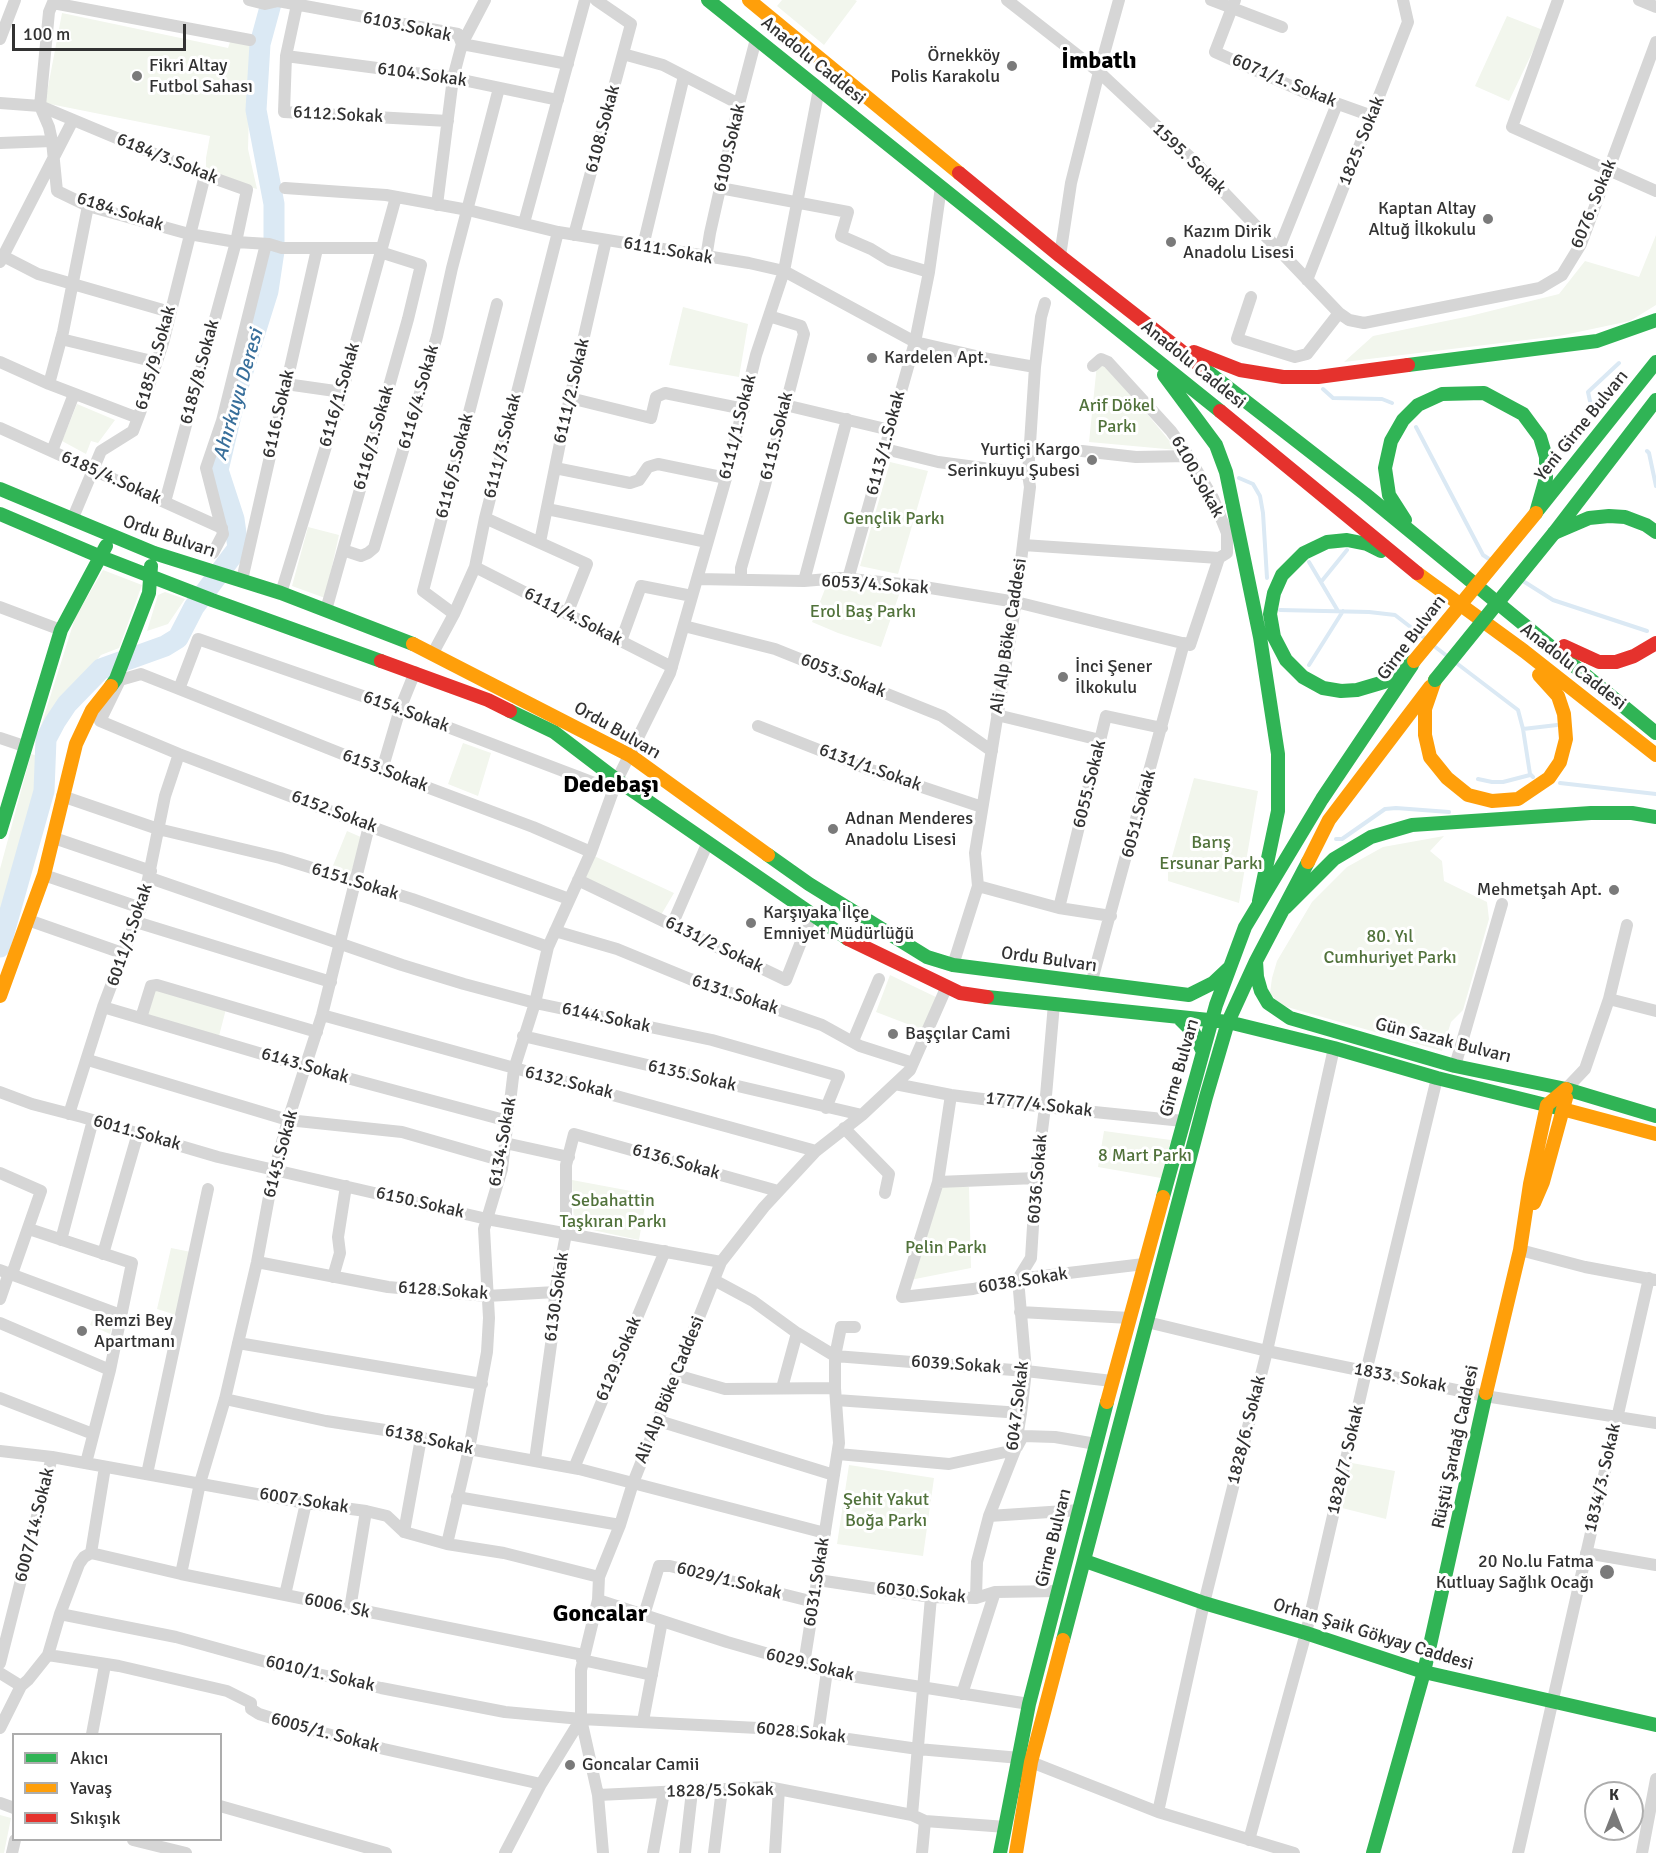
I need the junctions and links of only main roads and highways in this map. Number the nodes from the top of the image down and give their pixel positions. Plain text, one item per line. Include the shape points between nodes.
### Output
1 (708, 0) edge
2 (749, 0) edge
3 (1656, 320) edge
4 (1160, 335) junction
5 (1143, 347) junction
6 (1656, 362) edge
7 (1656, 400) edge
8 (0, 489) edge
9 (1536, 513) junction
10 (0, 514) edge
11 (1656, 532) edge
12 (1554, 533) junction
13 (110, 536) junction
14 (1432, 549) junction
15 (154, 553) junction
16 (101, 557) junction
17 (1408, 567) junction
18 (148, 575) junction
19 (1536, 635) junction
20 (1656, 643) edge
21 (1524, 651) junction
22 (1414, 661) junction
23 (1435, 680) junction
24 (1656, 733) edge
25 (1656, 755) edge
26 (5, 797) edge
27 (1656, 817) edge
28 (0, 832) edge
29 (1259, 901) junction
30 (1285, 908) junction
31 (1256, 961) junction
32 (1230, 967) junction
33 (0, 996) edge
34 (1178, 1017) junction
35 (1212, 1021) junction
36 (1228, 1022) junction
37 (1203, 1052) junction
38 (1566, 1089) junction
39 (1547, 1105) junction
40 (1564, 1110) junction
41 (1656, 1116) edge
42 (1656, 1134) edge
43 (1526, 1221) junction
44 (1096, 1444) junction
45 (1108, 1471) junction
46 (1085, 1562) junction
47 (1424, 1672) junction
48 (1656, 1725) edge
49 (1026, 1760) junction
50 (1000, 1853) edge
51 (1016, 1853) edge
52 (1373, 1853) edge

1 - 5 main road, Anadolu Caddesi
2 - 4 main road, Anadolu Caddesi
3 - 4 main road via 1597,341 1318,377 1283,377 1240,369
4 - 14 main road, Anadolu Caddesi
5 - 17 main road, Anadolu Caddesi
5 - 29 main road via 1216,445 1233,504 1260,637 1278,754 1278,811
6 - 9 main road, Yeni Girne Bulvarı
7 - 12 main road
8 - 13 main road, Ordu Bulvarı
9 - 14 main road via 1546,478 1546,457 1540,437 1523,414 1484,393 1443,394 1418,405 1403,420 1390,441 1385,468 1389,495 1396,508
9 - 22 main road, Girne Bulvarı, bridge
10 - 16 main road, Ordu Bulvarı
11 - 12 main road via 1625,517 1609,516 1589,518
12 - 23 main road, Girne Bulvarı, bridge
13 - 15 main road, Ordu Bulvarı
13 - 16 main road
14 - 19 main road, Anadolu Caddesi
15 - 18 main road
15 - 32 main road, Ordu Bulvarı via 281,593 408,641 631,756 809,884 927,957 953,965 1189,995 1213,983
16 - 18 main road, Ordu Bulvarı
16 - 26 main road via 61,630
17 - 21 main road, Anadolu Caddesi
17 - 22 main road via 1367,544 1327,542 1304,553 1282,575 1270,614 1274,637 1286,660 1303,677 1323,688 1357,690 1384,682
18 - 33 main road via 149,592 116,679 82,727 44,874
18 - 34 main road, Ordu Bulvarı via 488,700 554,732 615,785 708,842 855,944 960,993
19 - 20 main road via 1553,639 1599,663 1634,656
19 - 24 main road, Anadolu Caddesi
21 - 23 main road via 1558,696 1566,739 1560,762 1549,778 1518,799 1492,801 1468,795 1430,758 1425,709
21 - 25 main road, Anadolu Caddesi
22 - 29 main road, Girne Bulvarı
23 - 30 main road, Girne Bulvarı via 1329,820
26 - 28 main road
27 - 30 main road via 1592,813 1412,825 1371,837 1334,859
29 - 32 main road, Girne Bulvarı
30 - 31 main road, Girne Bulvarı
31 - 36 main road, Girne Bulvarı
31 - 38 main road, Gün Sazak Bulvarı via 1261,991 1268,1003 1290,1018 1455,1066
32 - 35 main road, Girne Bulvarı
34 - 35 main road, Ordu Bulvarı
34 - 37 main road via 1194,1034
35 - 36 main road, Ordu Bulvarı
35 - 37 main road, Girne Bulvarı
36 - 39 main road, Gün Sazak Bulvarı
36 - 45 main road, Girne Bulvarı
37 - 44 main road, Girne Bulvarı
38 - 39 main road
38 - 40 main road, Rüştü Şardağ Caddesi
38 - 41 main road, Gün Sazak Bulvarı
39 - 40 main road, Gün Sazak Bulvarı
39 - 43 main road, Rüştü Şardağ Caddesi
40 - 42 main road, Gün Sazak Bulvarı
40 - 43 main road, Rüştü Şardağ Caddesi via 1543,1182
43 - 47 main road, Rüştü Şardağ Caddesi
44 - 45 main road
44 - 49 main road, Girne Bulvarı via 1029,1704
45 - 46 main road, Girne Bulvarı
46 - 47 main road, Orhan Şaik Gökyay Caddesi
46 - 49 main road, Girne Bulvarı
47 - 48 main road, Orhan Şaik Gökyay Caddesi
47 - 52 main road, Rüştü Şardağ Caddesi
49 - 50 main road, Girne Bulvarı
49 - 51 main road, Girne Bulvarı

